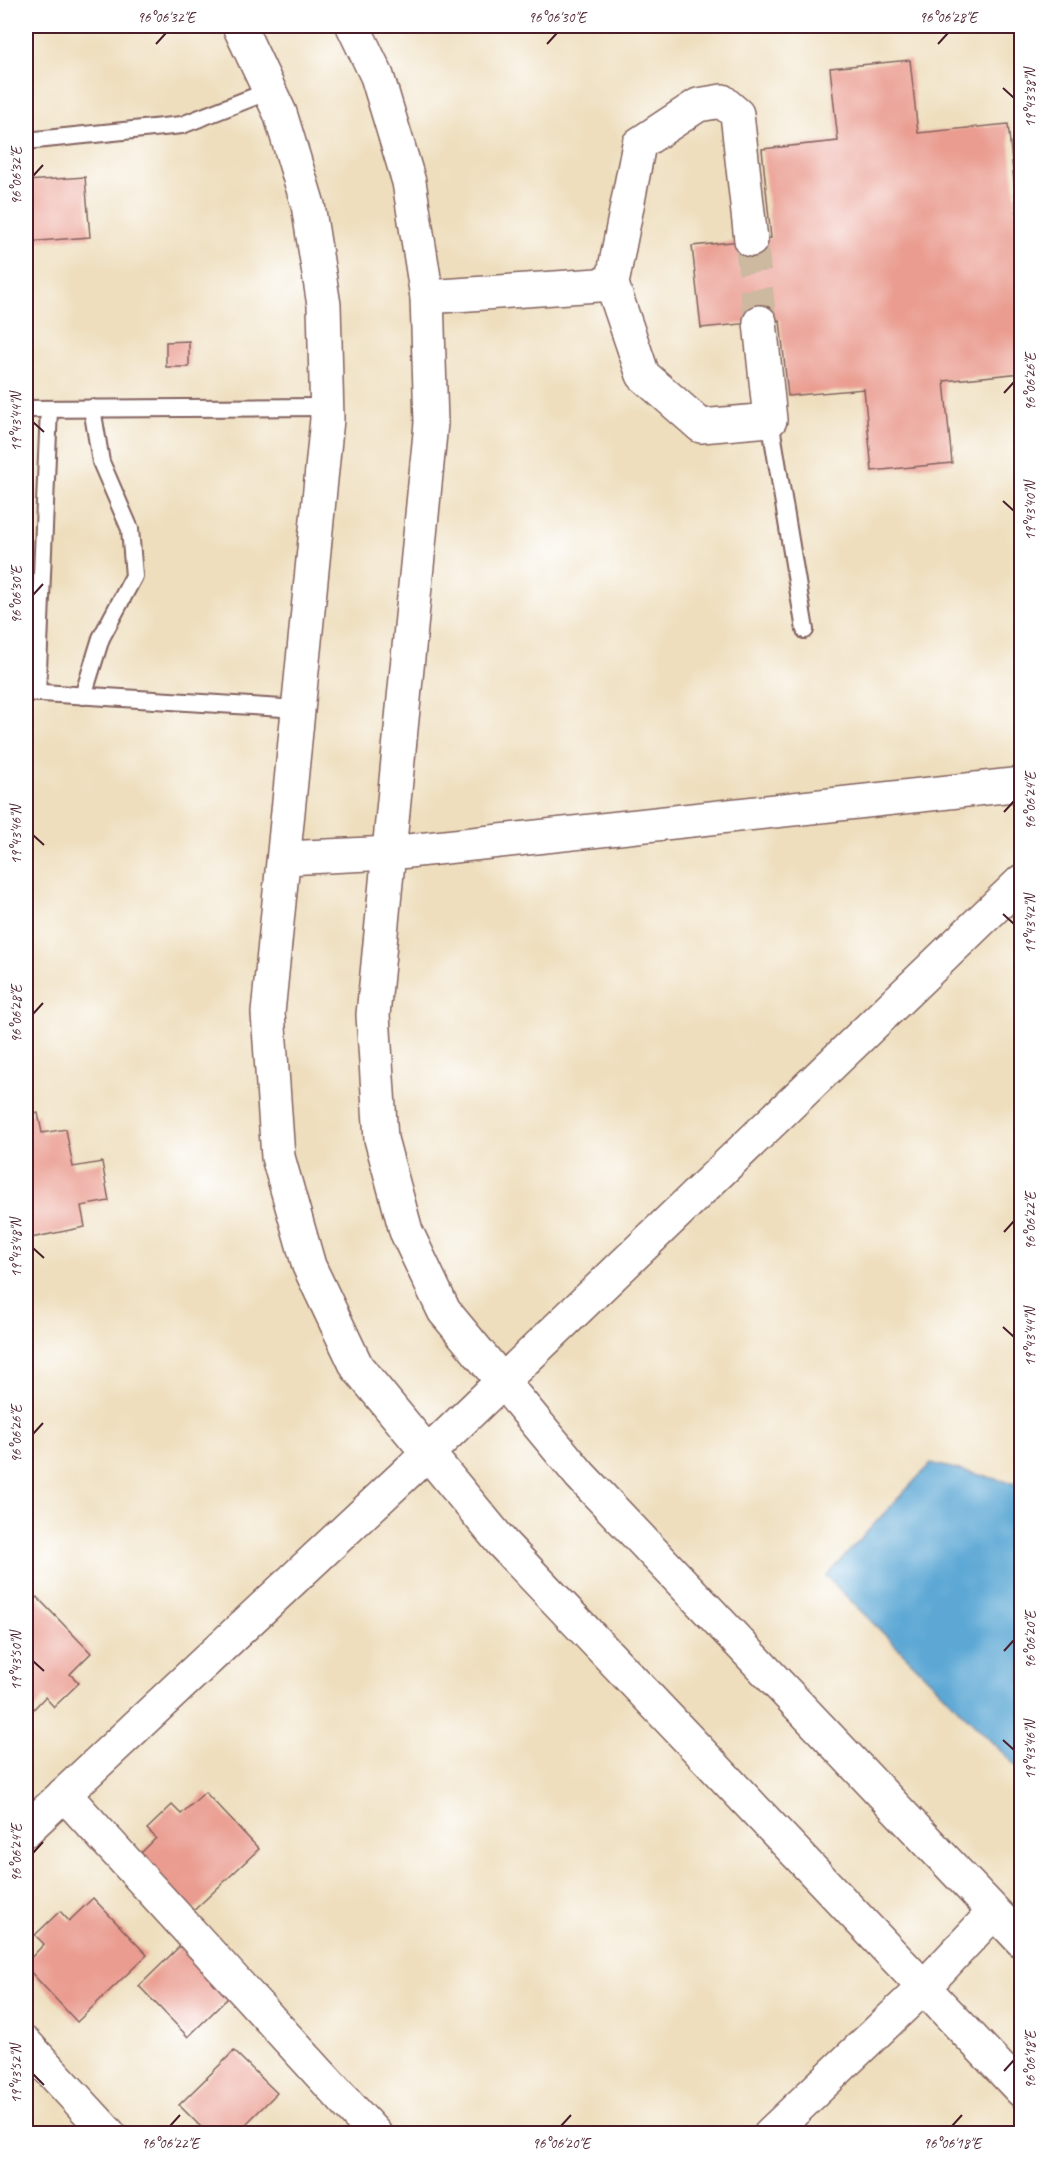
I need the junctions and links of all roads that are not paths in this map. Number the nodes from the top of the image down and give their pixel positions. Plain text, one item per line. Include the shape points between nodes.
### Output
1 (239, 26) edge
2 (353, 26) edge
3 (269, 91) junction
4 (26, 141) edge
5 (751, 240) tunnel mouth
6 (612, 284) junction
7 (427, 297) junction
8 (760, 322) tunnel mouth
9 (327, 407) junction
10 (92, 408) junction
11 (26, 409) edge
12 (49, 409) junction
13 (770, 420) junction
14 (805, 630) dead end
15 (31, 692) edge
16 (83, 696) junction
17 (298, 709) junction
18 (1022, 784) edge
19 (390, 853) junction
20 (285, 858) junction
21 (1022, 881) edge
22 (501, 1380) junction
23 (428, 1453) junction
24 (64, 1794) junction
25 (26, 1830) edge
26 (994, 1912) junction
27 (1022, 1941) edge
28 (923, 1988) junction
29 (26, 2044) edge
30 (1022, 2091) edge
31 (108, 2133) edge
32 (375, 2133) edge
33 (770, 2133) edge

1 - 3 street
2 - 7 street via 377,76 409,182
3 - 4 lane via 182,125
3 - 9 street via 280,113 308,205 324,305
5 - 6 street via 737,114 722,101 698,105 639,144
6 - 7 street
6 - 13 street via 643,375 700,426
7 - 19 street via 430,423
8 - 13 street
9 - 10 lane
9 - 17 street
10 - 12 lane
10 - 16 lane via 101,462 130,529 134,576 100,638
11 - 12 lane
12 - 15 lane
13 - 14 lane
15 - 16 lane
16 - 17 lane
17 - 20 street
18 - 19 street
19 - 20 street
19 - 22 street via 373,1016 381,1139 406,1231 444,1311
20 - 23 street via 268,1013 278,1157 309,1266 357,1367
21 - 22 street
22 - 23 street
22 - 26 street via 580,1475
23 - 24 street
23 - 28 street via 502,1543
24 - 25 street
24 - 32 street
26 - 27 street
26 - 28 street
28 - 30 street
28 - 33 street
29 - 31 street

